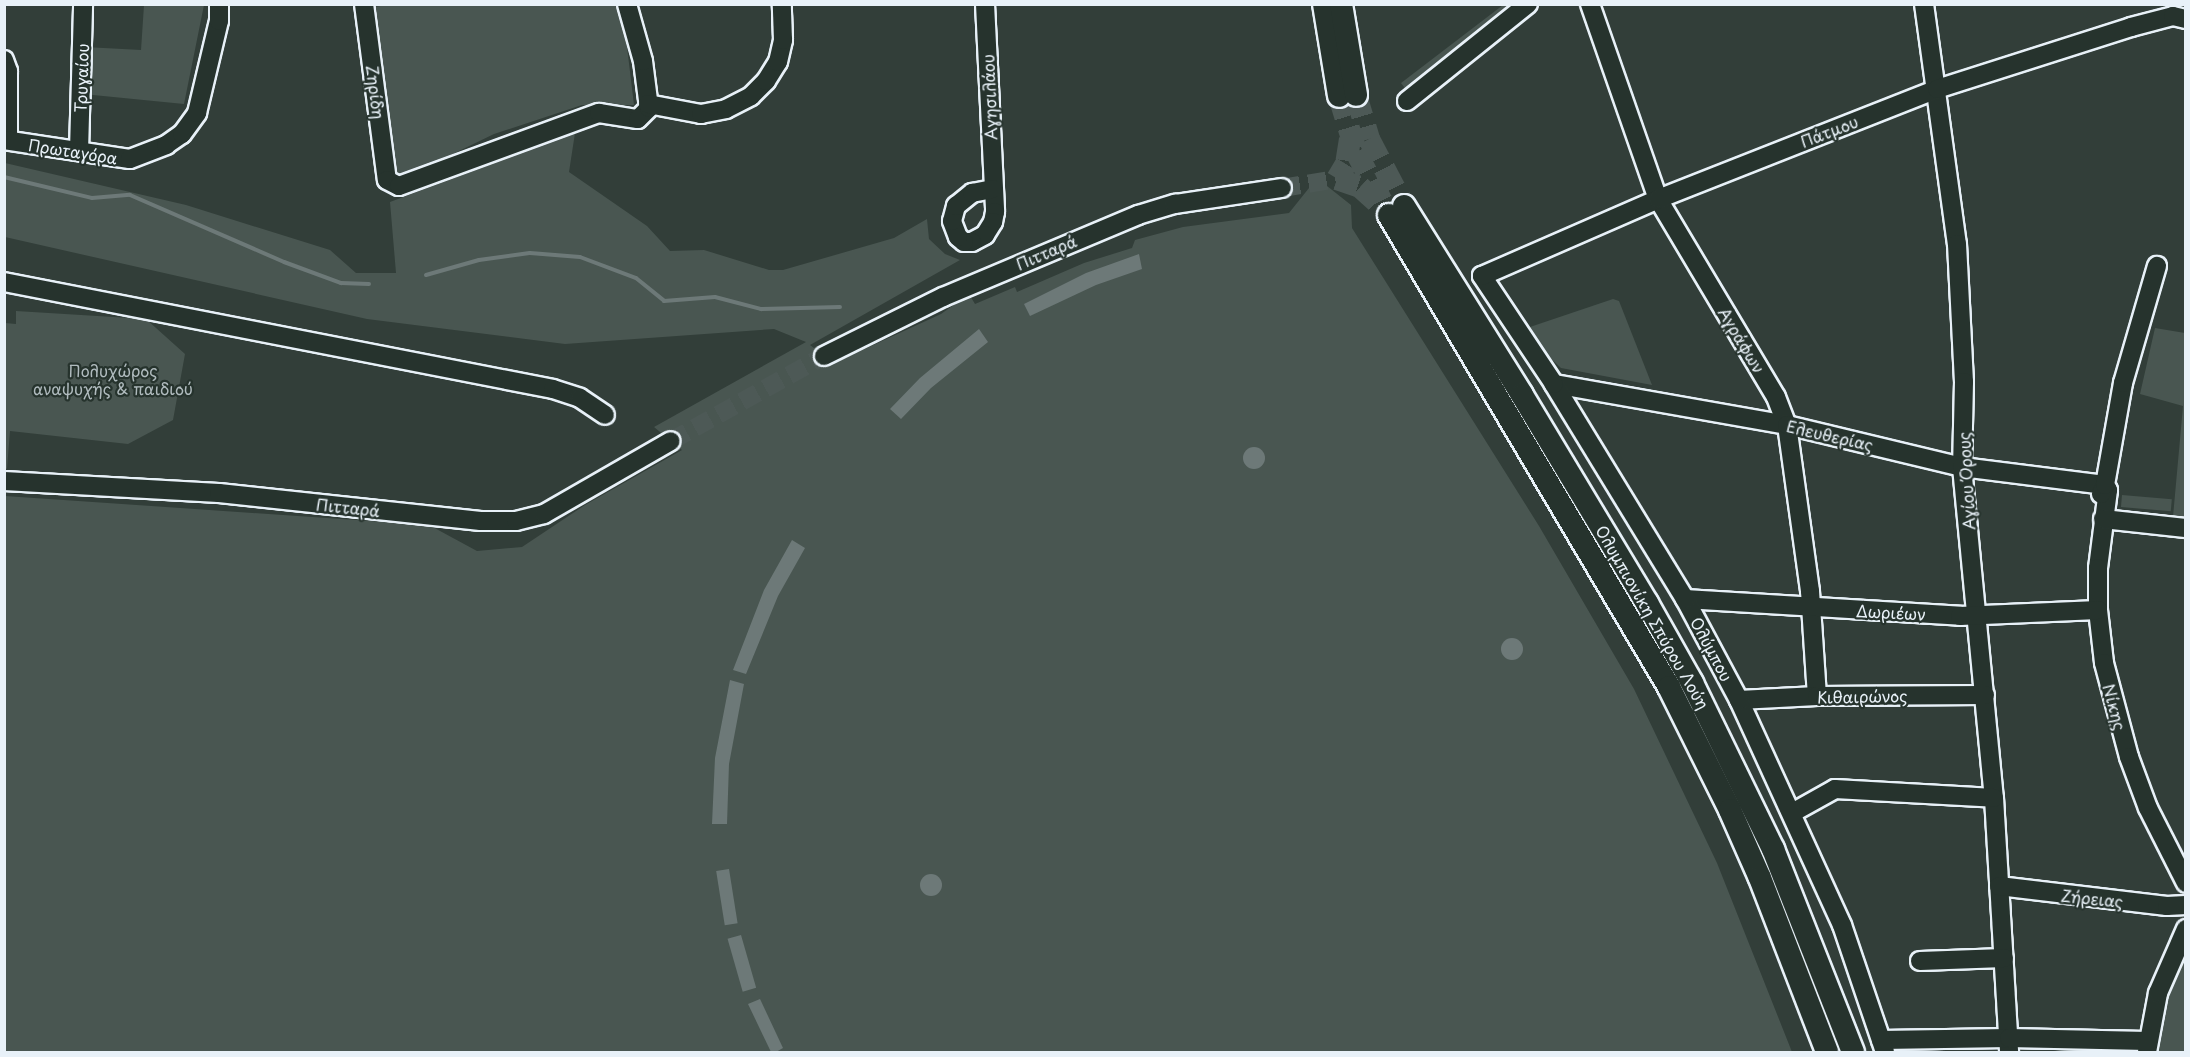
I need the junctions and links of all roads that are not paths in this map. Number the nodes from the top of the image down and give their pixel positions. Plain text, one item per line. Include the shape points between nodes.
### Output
1 (83, 4) edge
2 (219, 4) edge
3 (364, 4) edge
4 (627, 4) edge
5 (782, 4) edge
6 (985, 4) edge
7 (1324, 4) edge
8 (1341, 4) edge
9 (1528, 4) edge
10 (1590, 4) edge
11 (1924, 4) edge
12 (2186, 19) edge
13 (4, 60) edge
14 (1937, 89) junction
15 (1407, 101) dead end
16 (648, 104) junction
17 (6, 140) edge
18 (79, 152) junction
19 (1282, 188) tunnel mouth
20 (993, 189) dead end
21 (1658, 199) junction
22 (2157, 266) dead end
23 (1482, 276) joint
24 (4, 282) edge
25 (824, 356) tunnel mouth
26 (1554, 384) junction
27 (605, 415) dead end
28 (1787, 425) junction
29 (671, 441) tunnel mouth
30 (1962, 467) junction
31 (4, 481) edge
32 (2105, 485) junction
33 (2103, 519) junction
34 (2186, 528) edge
35 (1685, 599) junction
36 (1811, 607) junction
37 (2098, 610) junction
38 (1977, 616) junction
39 (1985, 694) junction
40 (1817, 696) junction
41 (1739, 700) junction
42 (1994, 798) junction
43 (1792, 813) junction
44 (2186, 883) edge
45 (1999, 886) junction
46 (2186, 905) edge
47 (2186, 929) edge
48 (2004, 958) junction
49 (1920, 961) dead end
50 (2009, 1045) edge
51 (1883, 1046) edge
52 (2147, 1047) edge
53 (1827, 1053) edge
54 (1853, 1053) edge

1 - 18 street, Τρυγαίου
2 - 18 street, Πρωταγόρα via 219,21 197,113 182,134 142,156 119,159
3 - 16 street, Ζηρίδη via 387,180 399,186 599,113 638,119 649,108
4 - 16 street via 643,61
5 - 16 street via 783,40 778,62 751,96 726,109 701,114
6 - 20 street, Αγησιλάου
7 - 8 main road via 1347,96
9 - 15 street
10 - 21 street, Αγράφων
11 - 14 street, Αγίου Όρους
12 - 14 street, Πάτμου via 2173,16 2131,27
13 - 17 street via 8,70
14 - 21 street, Πάτμου
14 - 30 street, Αγίου Όρους via 1957,244 1963,330
17 - 18 street, Πρωταγόρα
19 - 25 street, Πιτταρά via 1175,204 1138,215 954,292
21 - 23 street, Πάτμου
21 - 28 street, Αγράφων via 1776,397
22 - 32 street, Νίκης via 2123,383
23 - 26 street, Ολύμπου
24 - 27 street via 553,389 580,398
26 - 28 street, Ελευθερίας
26 - 35 street, Ολύμπου
28 - 30 street, Ελευθερίας
28 - 36 street, Αγράφων
29 - 31 street, Πιτταρά via 544,514 507,521 219,493
30 - 32 street, Ελευθερίας
30 - 38 street, Αγίου Όρους
32 - 33 street, Νίκης via 2100,514
33 - 34 street
33 - 37 street, Νίκης
35 - 36 street, Δωριέων
35 - 41 street, Ολύμπου
36 - 38 street, Δωριέων
36 - 40 street, Αγράφων
37 - 38 street, Δωριέων
37 - 44 street, Νίκης via 2104,663 2129,757 2148,808
38 - 39 street, Αγίου Όρους
39 - 40 street, Κιθαιρώνος
39 - 42 street, Αγίου Όρους
40 - 41 street, Κιθαιρώνος
41 - 43 street, Ολύμπου
42 - 43 street via 1835,789
42 - 45 street, Αγίου Όρους
43 - 51 street, Ολύμπου via 1842,925
45 - 46 street, Ζήρειας
45 - 48 street, Αγίου Όρους
47 - 52 street via 2158,993
48 - 49 street
48 - 50 street, Αγίου Όρους
50 - 51 street
50 - 52 street
53 - 54 main road, Ολυμπιονίκη Σπύρου Λούη via 1755,868 1706,759 1669,687 1397,210 1540,424 1692,684 1773,849

